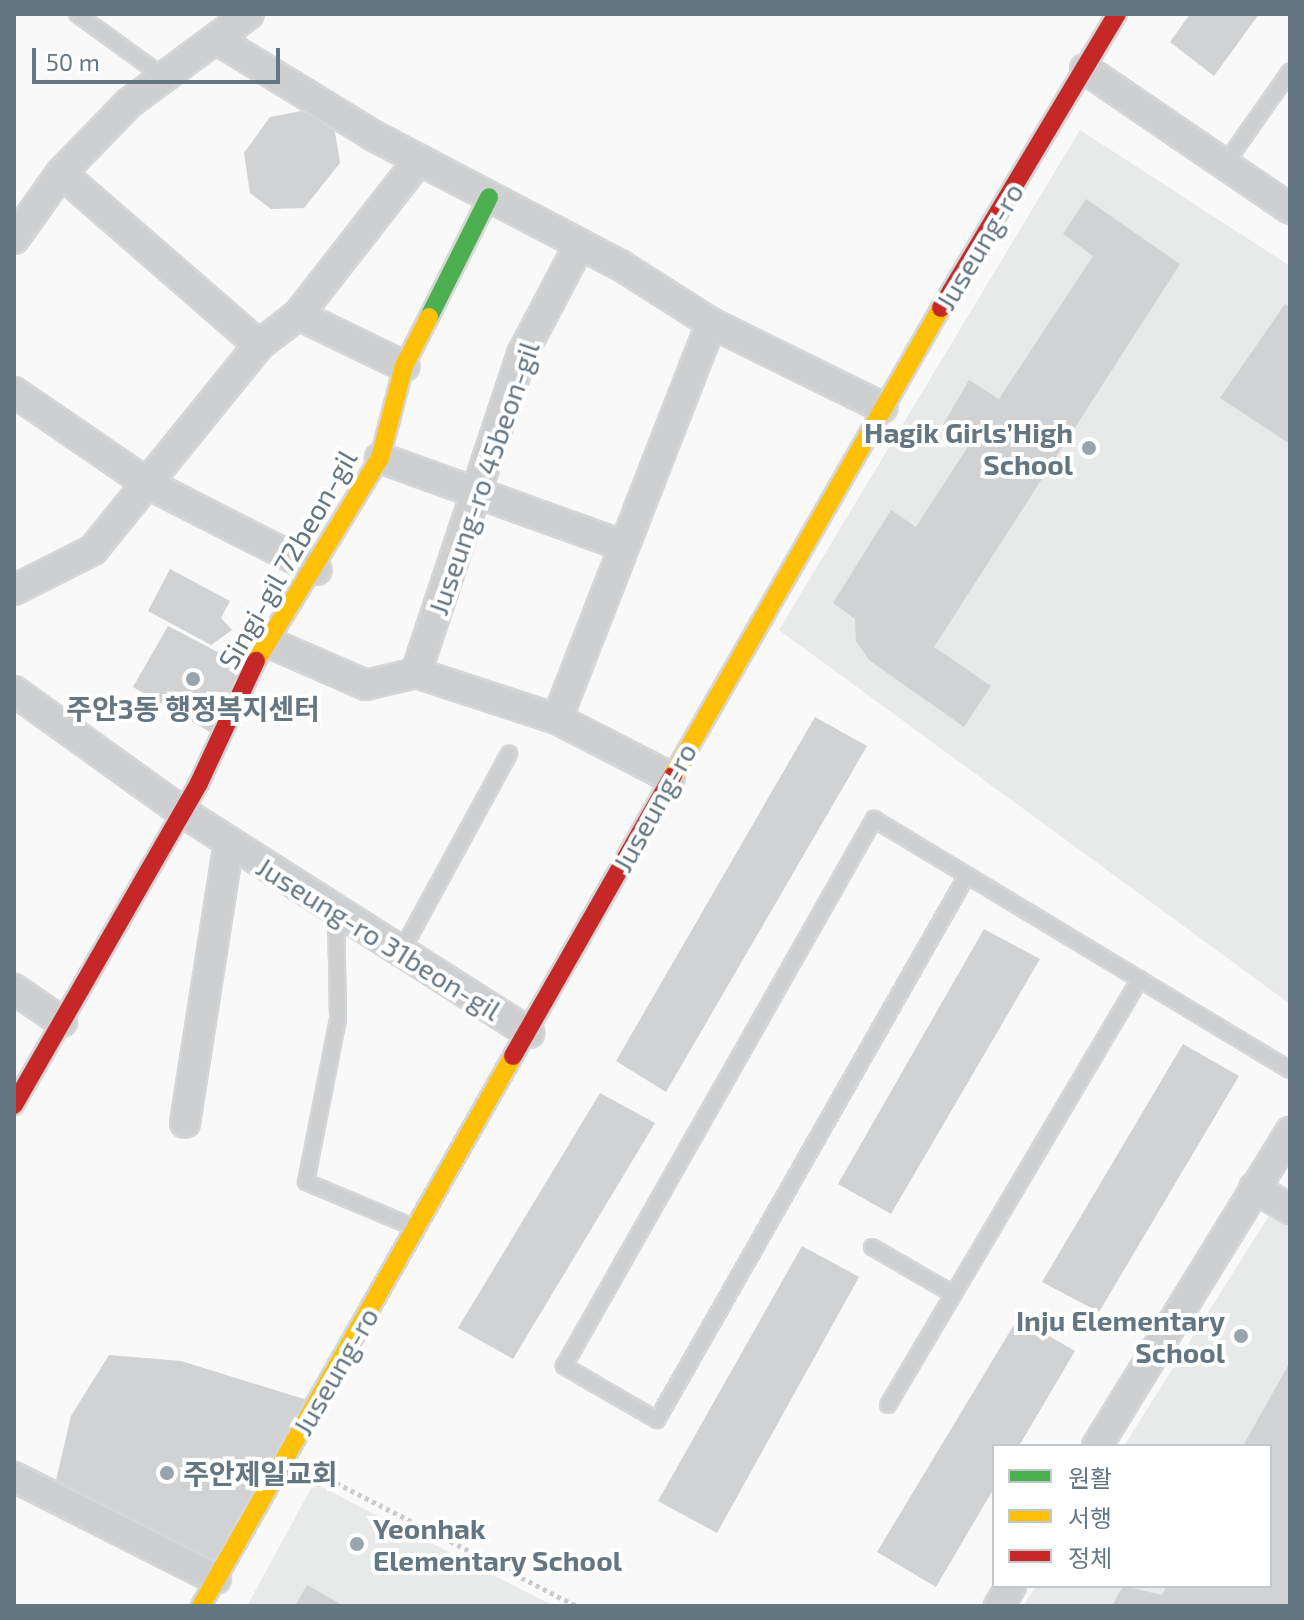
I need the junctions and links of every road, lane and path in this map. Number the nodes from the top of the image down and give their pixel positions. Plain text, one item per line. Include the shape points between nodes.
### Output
1 (77, 14) edge
2 (249, 14) edge
3 (1117, 14) edge
4 (219, 41) junction
5 (1085, 69) junction
6 (1290, 71) edge
7 (165, 78) junction
8 (419, 160) junction
9 (1225, 164) junction
10 (61, 173) junction
11 (489, 197) junction
12 (1290, 209) edge
13 (14, 239) edge
14 (580, 244) junction
15 (298, 315) junction
16 (711, 323) junction
17 (259, 345) junction
18 (404, 366) junction
19 (14, 392) edge
20 (882, 407) junction
21 (380, 458) junction
22 (150, 485) junction
23 (477, 491) junction
24 (621, 545) junction
25 (317, 570) junction
26 (14, 590) edge
27 (265, 641) junction
28 (416, 673) junction
29 (14, 691) edge
30 (557, 719) junction
31 (509, 754) dead end
32 (670, 777) junction
33 (181, 811) junction
34 (229, 842) junction
35 (966, 877) dead end
36 (336, 910) junction
37 (401, 952) junction
38 (1140, 979) junction
39 (14, 989) edge
40 (62, 1022) junction
41 (529, 1033) junction
42 (1290, 1070) edge
43 (14, 1105) edge
44 (185, 1123) dead end
45 (1290, 1132) edge
46 (1254, 1188) junction
47 (1290, 1209) edge
48 (417, 1229) junction
49 (872, 1247) dead end
50 (953, 1294) junction
51 (888, 1405) dead end
52 (1098, 1444) edge
53 (286, 1457) junction
54 (14, 1477) edge
55 (216, 1579) junction
56 (1010, 1588) edge
57 (201, 1606) edge
58 (577, 1606) edge
59 (999, 1606) edge

1 - 7 lane
2 - 4 street
3 - 5 street, Juseung-ro
4 - 7 street
4 - 8 street
5 - 9 street
5 - 20 street, Juseung-ro
6 - 9 lane
7 - 10 street via 129,103
8 - 11 street
8 - 15 street
9 - 12 street
10 - 13 street
10 - 17 street
11 - 14 street
11 - 18 street, Singi-gil 72beon-gil
14 - 16 street
14 - 23 street, Juseung-ro 45beon-gil via 522,354
15 - 17 street
15 - 18 street
16 - 20 street
16 - 24 street
17 - 22 street
18 - 21 street, Singi-gil 72beon-gil
19 - 22 street
20 - 32 street, Juseung-ro
21 - 23 street
21 - 25 street, Singi-gil 72beon-gil
22 - 25 street
22 - 26 street via 93,550
23 - 24 street
23 - 28 street, Juseung-ro 45beon-gil
24 - 30 street
25 - 27 street, Singi-gil 72beon-gil
27 - 28 street via 366,685
27 - 33 street, Singi-gil 72beon-gil
28 - 30 street
29 - 33 street, Juseung-ro 31beon-gil
30 - 32 street
31 - 37 lane
32 - 41 street, Juseung-ro
33 - 34 street, Juseung-ro 31beon-gil
33 - 40 street, Singi-gil 72beon-gil
34 - 36 street, Juseung-ro 31beon-gil
34 - 44 street, Juseung-ro 31beon-gil
35 - 38 lane via 657,1420 564,1366 874,819
36 - 37 street, Juseung-ro 31beon-gil
36 - 48 lane via 338,1019 306,1182
37 - 41 street, Juseung-ro 31beon-gil
38 - 42 lane
38 - 50 lane
39 - 40 street
40 - 43 street, Singi-gil 72beon-gil
41 - 48 street, Juseung-ro
45 - 46 street
46 - 47 street
46 - 52 street
48 - 53 street, Juseung-ro
49 - 50 lane
50 - 51 lane
53 - 55 street, Juseung-ro
53 - 58 path
54 - 55 street
55 - 57 street, Juseung-ro
56 - 59 street

